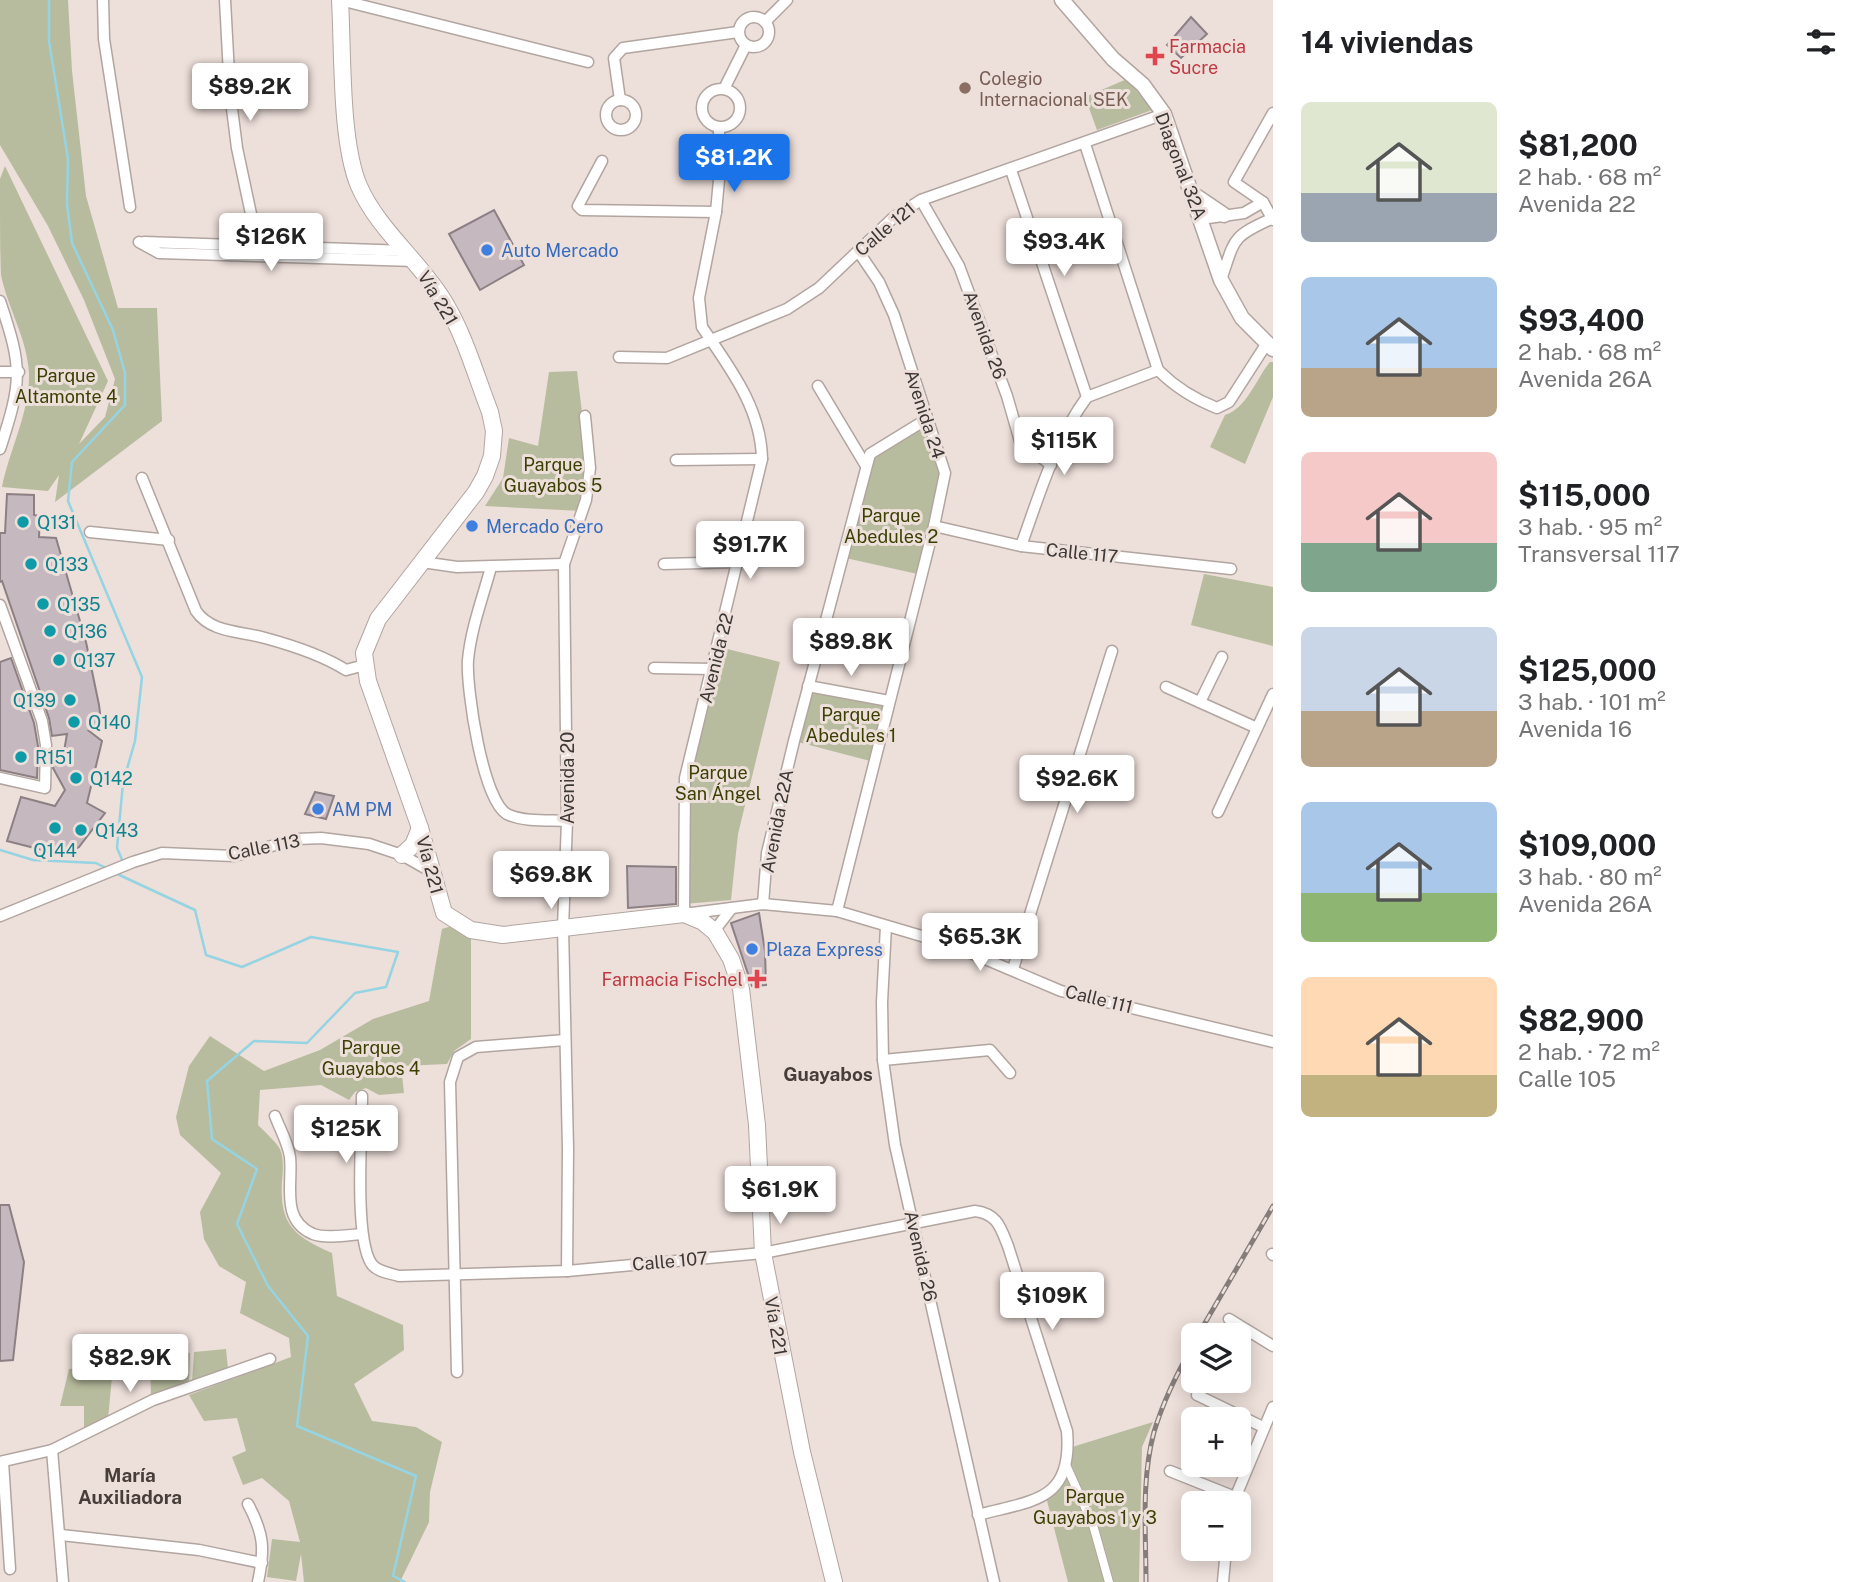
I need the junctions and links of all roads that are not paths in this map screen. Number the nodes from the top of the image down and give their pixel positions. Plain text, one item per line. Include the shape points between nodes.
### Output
1 (103, 0) edge
2 (225, 0) edge
3 (340, 0) edge
4 (787, 0) edge
5 (1062, 0) edge
6 (765, 22) junction
7 (738, 32) junction
8 (746, 45) junction
9 (587, 62) dead end
10 (724, 89) junction
11 (620, 100) dead end
12 (1273, 113) edge
13 (1164, 114) junction
14 (719, 128) junction
15 (1085, 144) junction
16 (602, 161) dead end
17 (1011, 170) junction
18 (1192, 193) junction
19 (921, 200) junction
20 (1263, 202) junction
21 (130, 207) dead end
22 (716, 212) junction
23 (1224, 215) junction
24 (1201, 219) junction
25 (1272, 219) edge
26 (258, 247) junction
27 (858, 251) junction
28 (411, 256) junction
29 (1221, 280) junction
30 (0, 301) edge
31 (711, 341) junction
32 (1270, 346) edge
33 (619, 357) dead end
34 (1158, 370) junction
35 (0, 372) edge
36 (19, 372) junction
37 (818, 386) dead end
38 (1087, 397) junction
39 (585, 416) dead end
40 (927, 419) junction
41 (0, 449) edge
42 (762, 458) junction
43 (676, 460) dead end
44 (1051, 465) junction
45 (866, 466) junction
46 (142, 478) dead end
47 (934, 526) junction
48 (90, 532) dead end
49 (169, 540) junction
50 (1021, 546) junction
51 (422, 562) junction
52 (739, 562) junction
53 (564, 564) junction
54 (664, 564) dead end
55 (492, 567) junction
56 (1231, 569) dead end
57 (1, 610) edge
58 (1112, 651) dead end
59 (1222, 657) dead end
60 (365, 666) junction
61 (654, 668) dead end
62 (713, 668) junction
63 (808, 686) junction
64 (1166, 687) dead end
65 (1273, 694) edge
66 (889, 701) junction
67 (1200, 702) junction
68 (1257, 728) junction
69 (0, 778) edge
70 (1218, 812) dead end
71 (568, 821) junction
72 (420, 828) junction
73 (402, 855) junction
74 (432, 872) junction
75 (763, 904) junction
76 (732, 908) junction
77 (837, 911) junction
78 (684, 914) junction
79 (0, 916) edge
80 (886, 926) junction
81 (563, 928) junction
82 (714, 931) junction
83 (1013, 969) junction
84 (565, 1040) junction
85 (1273, 1042) edge
86 (883, 1060) junction
87 (1010, 1073) dead end
88 (362, 1097) dead end
89 (275, 1116) dead end
90 (914, 1222) junction
91 (362, 1234) junction
92 (763, 1253) junction
93 (567, 1270) junction
94 (454, 1276) junction
95 (1229, 1319) dead end
96 (1273, 1346) edge
97 (270, 1359) dead end
98 (457, 1372) dead end
99 (1197, 1395) dead end
100 (1273, 1408) edge
101 (1263, 1427) junction
102 (51, 1450) junction
103 (1068, 1460) junction
104 (1, 1462) edge
105 (1170, 1471) dead end
106 (1214, 1491) edge
107 (1238, 1491) edge
108 (248, 1504) dead end
109 (978, 1515) junction
110 (61, 1535) junction
111 (1225, 1561) edge
112 (262, 1563) junction
113 (10, 1569) dead end
114 (64, 1582) edge
115 (258, 1582) edge
116 (834, 1582) edge
117 (994, 1582) edge
118 (1109, 1582) edge
119 (1223, 1582) edge

1 - 21 street via 104,39
2 - 26 street via 237,148
3 - 9 street
3 - 28 main road, Vía 221 via 354,173 383,224
4 - 6 street
5 - 13 street, Diagonal 32A via 1113,59 1143,85
6 - 7 street via 748,18
6 - 8 street via 767,40 755,48
7 - 8 street
7 - 11 street via 624,48 614,58
8 - 10 street
10 - 14 street via 737,96 741,111 733,124
10 - 14 street via 709,93 702,106 706,120
12 - 20 street via 1234,182
13 - 15 street, Calle 121
13 - 18 street, Diagonal 32A
14 - 22 street, Avenida 22
15 - 17 street, Calle 121
15 - 34 street
16 - 22 street via 578,206 582,210
17 - 19 street, Calle 121
17 - 38 street
18 - 23 street
18 - 24 street, Diagonal 32A
19 - 27 street, Calle 121 via 894,217
19 - 44 street, Avenida 26 via 959,267 1020,440
20 - 23 street
20 - 25 street
22 - 31 street, Avenida 22 via 699,307 702,327
23 - 24 street
24 - 29 street, Diagonal 32A
25 - 29 street via 1234,240
26 - 28 street
26 - 28 street via 139,242 159,253
27 - 31 street, Calle 121 via 819,288 787,309
27 - 40 street, Avenida 24 via 894,315
28 - 51 main road, Vía 221 via 445,303 494,431 485,476
29 - 32 street, Diagonal 32A via 1242,318
30 - 36 street
31 - 33 street, Calle 121 via 667,358
31 - 42 street, Avenida 22 via 758,420
32 - 34 street via 1229,402 1217,408 1174,386
34 - 38 street
35 - 36 street
36 - 41 street
37 - 45 street
38 - 44 street
39 - 53 street, Avenida 20 via 590,468 586,500
40 - 45 street, Avenida 22A via 870,454
40 - 47 street, Avenida 24 via 944,473
42 - 43 street
42 - 52 street, Avenida 22
44 - 50 street
45 - 63 street, Avenida 22A
46 - 49 street
47 - 50 street, Calle 117
47 - 66 street, Avenida 24
48 - 49 street
49 - 60 street via 203,621 264,638 346,670
50 - 56 street, Calle 117
51 - 55 street
51 - 60 main road, Vía 221 via 378,619 368,639
52 - 54 street
52 - 62 street, Avenida 22
53 - 55 street
53 - 71 street, Avenida 20
55 - 71 street via 468,661 469,691 488,787 507,815
57 - 69 street via 42,721 46,788
58 - 83 street
59 - 67 street
60 - 72 main road, Vía 221
61 - 62 street
62 - 78 street, Avenida 22 via 685,778
63 - 66 street
63 - 75 street, Avenida 22A via 767,853
64 - 67 street
65 - 68 street
66 - 77 street, Avenida 24
67 - 68 street
68 - 70 street
71 - 81 street, Avenida 20
72 - 73 main road via 419,836
72 - 74 main road, Vía 221
73 - 74 street, Calle 113
73 - 79 street, Calle 113 via 369,844 310,838 234,856 172,852 134,862
74 - 81 main road, Vía 221 via 444,913 471,930 503,935
75 - 76 street, Calle 111
75 - 77 street, Calle 111
76 - 78 street, Calle 111
76 - 82 street
77 - 80 street, Calle 111
78 - 81 main road, Vía 221
78 - 82 main road
80 - 83 street, Calle 111
80 - 86 street, Avenida 26
81 - 84 street, Avenida 20
82 - 92 main road, Vía 221 via 731,959 741,989 757,1125
83 - 85 street, Calle 111 via 1061,991
84 - 93 street, Avenida 20
84 - 94 street via 476,1046 458,1057 450,1082
86 - 87 street via 990,1050
86 - 90 street, Avenida 26 via 895,1145
88 - 91 street
89 - 91 street via 289,1154 288,1197 295,1220 314,1234
90 - 92 street, Calle 107
90 - 103 street, Calle 107 via 975,1211 997,1219 1067,1431
90 - 109 street, Avenida 26
91 - 94 street, Calle 107 via 377,1269 399,1276
92 - 93 street, Calle 107
92 - 116 main road, Vía 221
93 - 94 street, Calle 107
94 - 98 street
95 - 96 street
97 - 102 street via 153,1400
99 - 101 street
100 - 101 street
101 - 107 street
102 - 104 street
102 - 110 street
103 - 109 street via 1050,1493
103 - 118 street
104 - 113 street
105 - 106 street
108 - 112 street via 259,1525
109 - 117 street, Avenida 26
110 - 112 street via 199,1550
110 - 114 street
111 - 119 street
112 - 115 street

